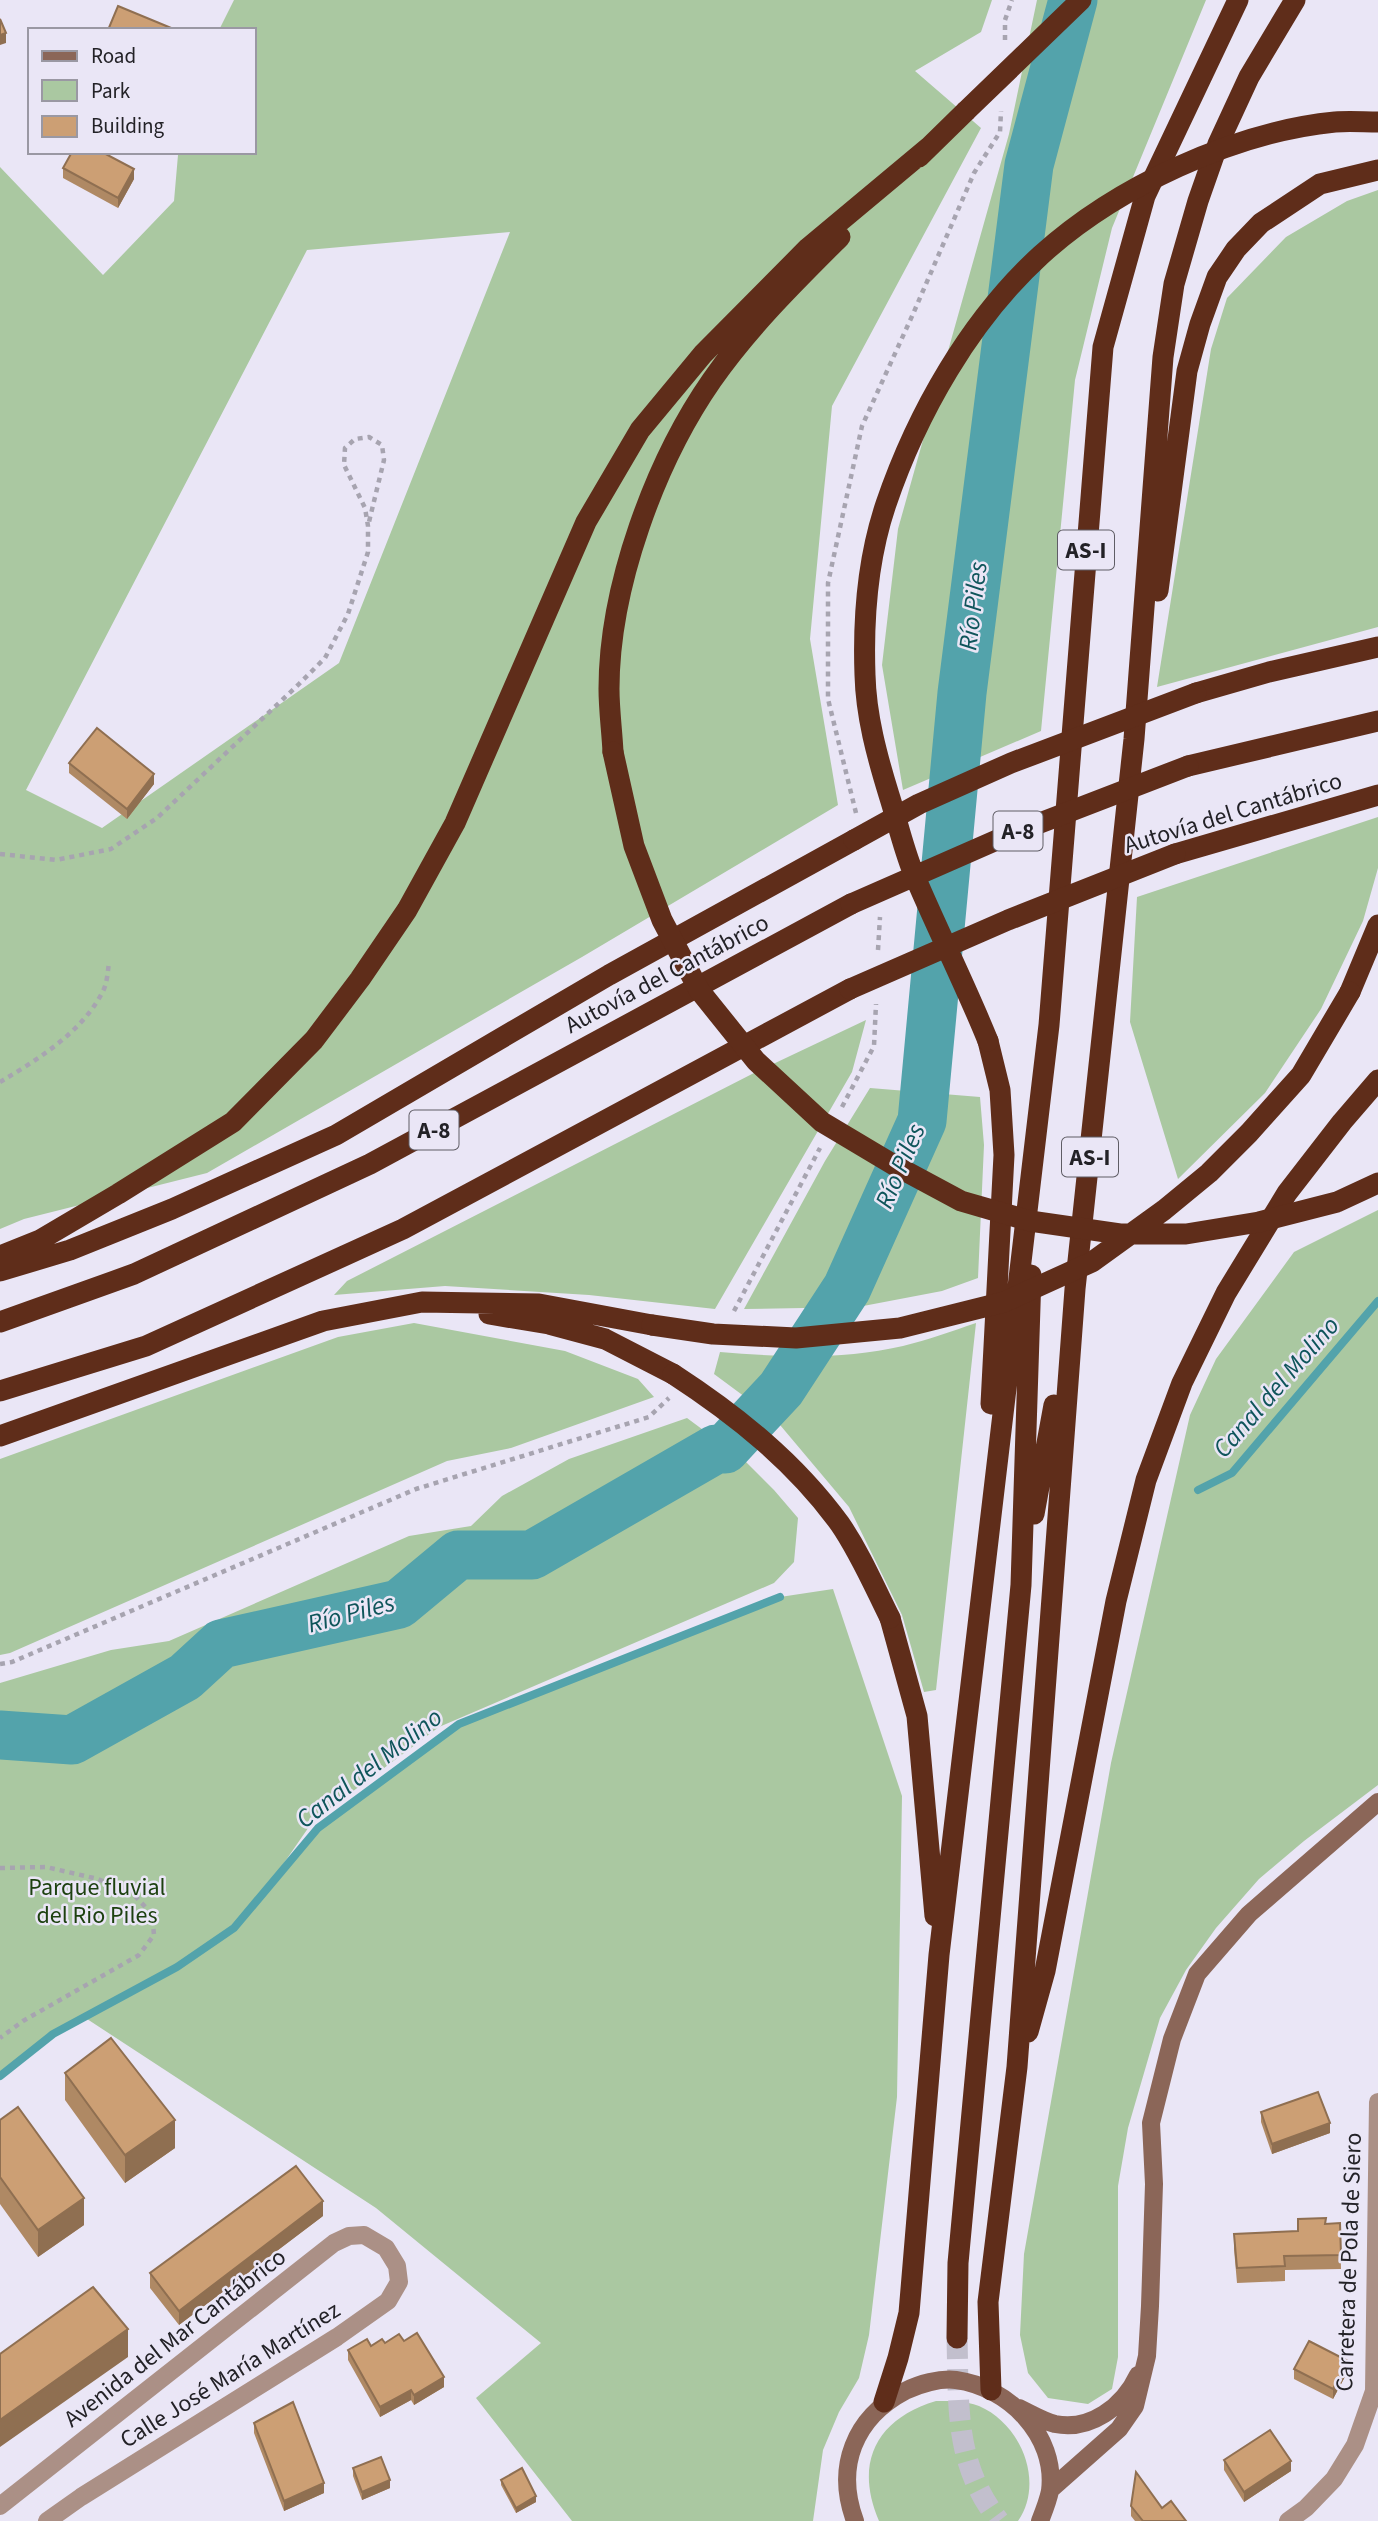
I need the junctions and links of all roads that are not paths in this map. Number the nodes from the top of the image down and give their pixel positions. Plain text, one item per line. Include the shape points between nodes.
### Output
1 (1081, 0) edge
2 (1238, 0) edge
3 (1295, 0) edge
4 (1378, 122) edge
5 (929, 147) junction
6 (1378, 170) edge
7 (1378, 647) edge
8 (1378, 721) edge
9 (1134, 738) junction
10 (1378, 796) edge
11 (1378, 925) edge
12 (1378, 1080) edge
13 (1037, 1126) junction
14 (1378, 1184) edge
15 (0, 1256) edge
16 (0, 1271) edge
17 (1075, 1289) junction
18 (422, 1302) junction
19 (0, 1322) edge
20 (0, 1391) edge
21 (0, 1436) edge
22 (984, 1568) junction
23 (1021, 1585) junction
24 (1378, 1802) edge
25 (939, 1955) junction
26 (1017, 2067) junction
27 (1378, 2102) edge
28 (386, 2248) joint
29 (957, 2338) tunnel mouth
30 (1147, 2356) junction
31 (991, 2390) junction
32 (884, 2402) junction
33 (1017, 2407) junction
34 (848, 2503) junction
35 (0, 2506) edge
36 (1047, 2510) edge
37 (47, 2521) edge
38 (841, 2521) edge
39 (855, 2521) edge
40 (1288, 2521) edge

1 - 5 highway, bridge
2 - 13 highway, AS-I via 1145,196 1103,347
3 - 9 highway, AS-I via 1249,77 1218,144 1174,284 1163,357
4 - 22 highway, bridge via 1336,122 1235,144 1176,169 1078,225 1040,256 991,310 952,365 919,425 885,505 870,571 865,676 875,749 912,869 988,1041 1000,1090 1004,1155
5 - 14 highway, bridge via 768,311 713,379 680,429 629,558 609,687 613,752 634,846 662,920 699,989 756,1061 822,1122 961,1201 1030,1221 1120,1234 1186,1234 1337,1202
5 - 15 highway via 808,248 703,354 640,430 586,522 455,823 407,910 314,1040 233,1122 40,1240
6 - 9 highway via 1320,184 1261,223 1217,277 1187,371
7 - 16 highway, bridge via 1196,693 1011,763 919,804 609,975 336,1135 172,1209 70,1250
8 - 19 highway, Autovía del Cantábrico / A-8, bridge via 1188,766 1006,836 851,904 370,1164 134,1274
9 - 17 highway, AS-I
10 - 20 highway, Autovía del Cantábrico, bridge via 1175,854 1008,920 850,989 403,1229 146,1346
11 - 18 highway, bridge via 1350,992 1301,1075 1249,1133 1164,1210 1091,1262 1004,1301 900,1328 796,1338 713,1334 539,1304
12 - 26 highway via 1287,1193 1226,1293 1182,1383 1146,1480 1116,1601 1045,1971
13 - 22 highway
13 - 23 highway
17 - 23 highway
17 - 26 highway
18 - 21 highway via 323,1321
18 - 25 highway, bridge via 549,1324 605,1339 673,1374 755,1432 841,1525 890,1618 917,1716
22 - 25 highway
23 - 29 highway via 958,2263
24 - 30 street via 1249,1914 1198,1974 1172,2039 1152,2123
25 - 32 highway via 909,2313
26 - 31 highway via 988,2302
27 - 40 street, Carretera de Pola de Siero via 1374,2391 1355,2445 1334,2479
28 - 35 street, Avenida del Mar Cantábrico via 364,2235 334,2244
28 - 37 street, Calle José María Martínez via 397,2266 399,2281 388,2301
30 - 33 street via 1134,2384 1097,2420 1077,2426 1053,2424
30 - 36 street via 1135,2406
31 - 32 street via 942,2381 917,2384
31 - 33 street
32 - 34 street via 853,2444 847,2469
33 - 36 street via 1045,2452 1050,2470
34 - 38 street
34 - 39 street

